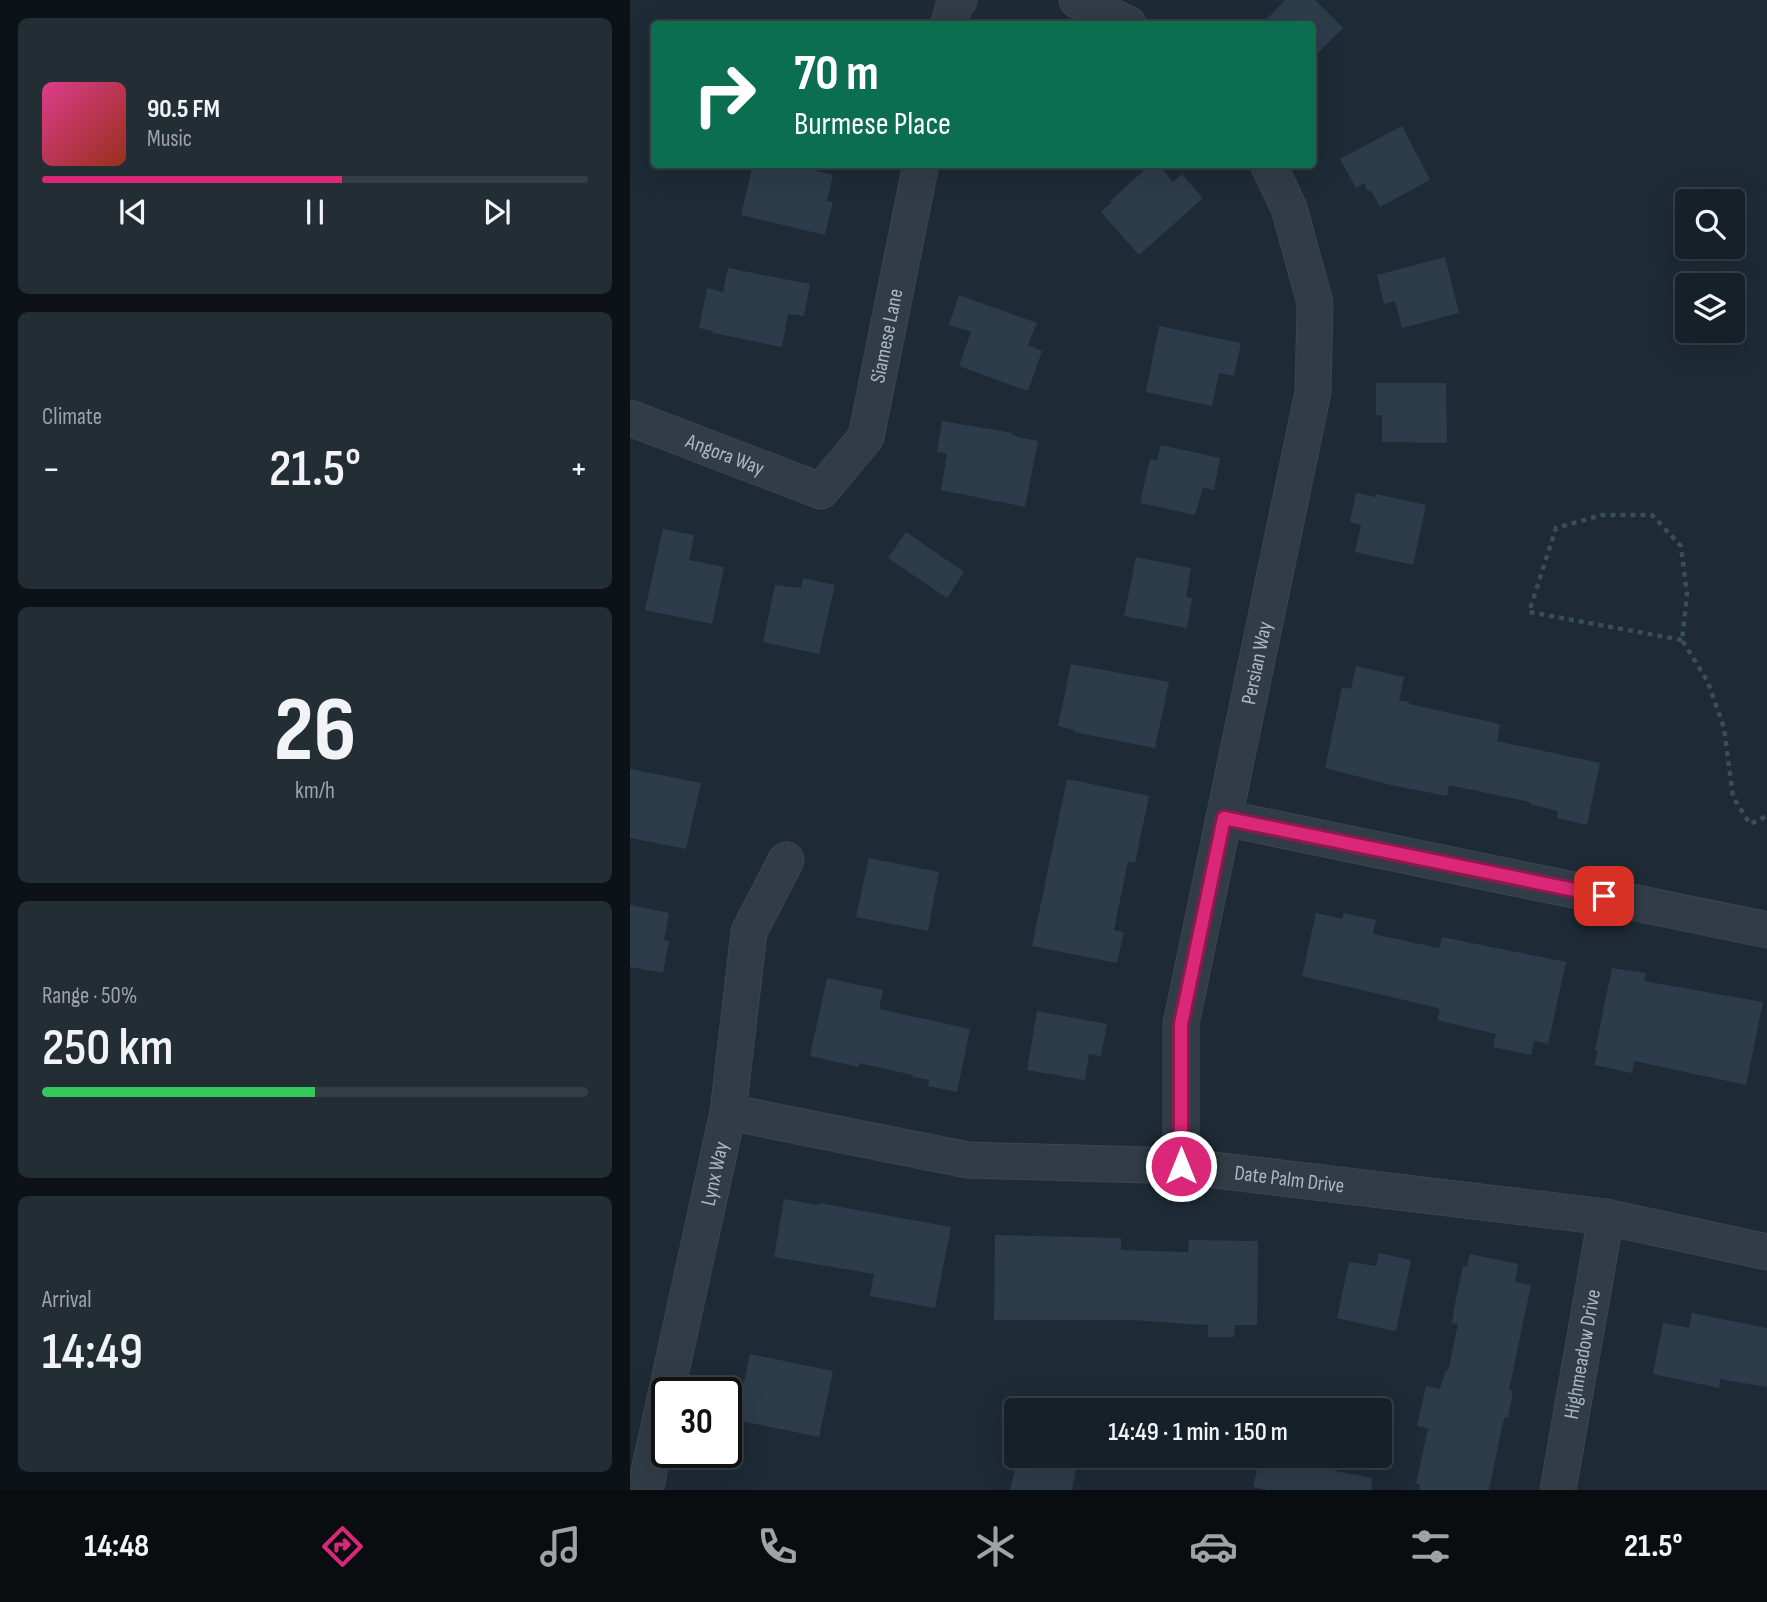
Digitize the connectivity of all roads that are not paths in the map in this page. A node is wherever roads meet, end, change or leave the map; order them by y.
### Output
1 (959, 0) edge
2 (1077, 0) edge
3 (950, 21) edge
4 (1122, 21) edge
5 (920, 168) edge
6 (1270, 168) edge
7 (630, 418) edge
8 (821, 491) joint
9 (1224, 818) junction
10 (786, 860) dead end
11 (1767, 930) edge
12 (728, 1112) junction
13 (1181, 1166) junction
14 (1606, 1217) junction
15 (1767, 1252) edge
16 (645, 1490) edge
17 (1558, 1490) edge

1 - 3 street
2 - 4 street
5 - 8 street, Siamese Lane
6 - 9 street, Persian Way
7 - 8 street, Angora Way
9 - 11 street
9 - 13 street, Persian Way
10 - 12 street, Lynx Way
12 - 13 street, Date Palm Drive
12 - 16 street, Lynx Way
13 - 14 street, Date Palm Drive
14 - 15 street, Date Palm Drive
14 - 17 street, Highmeadow Drive

